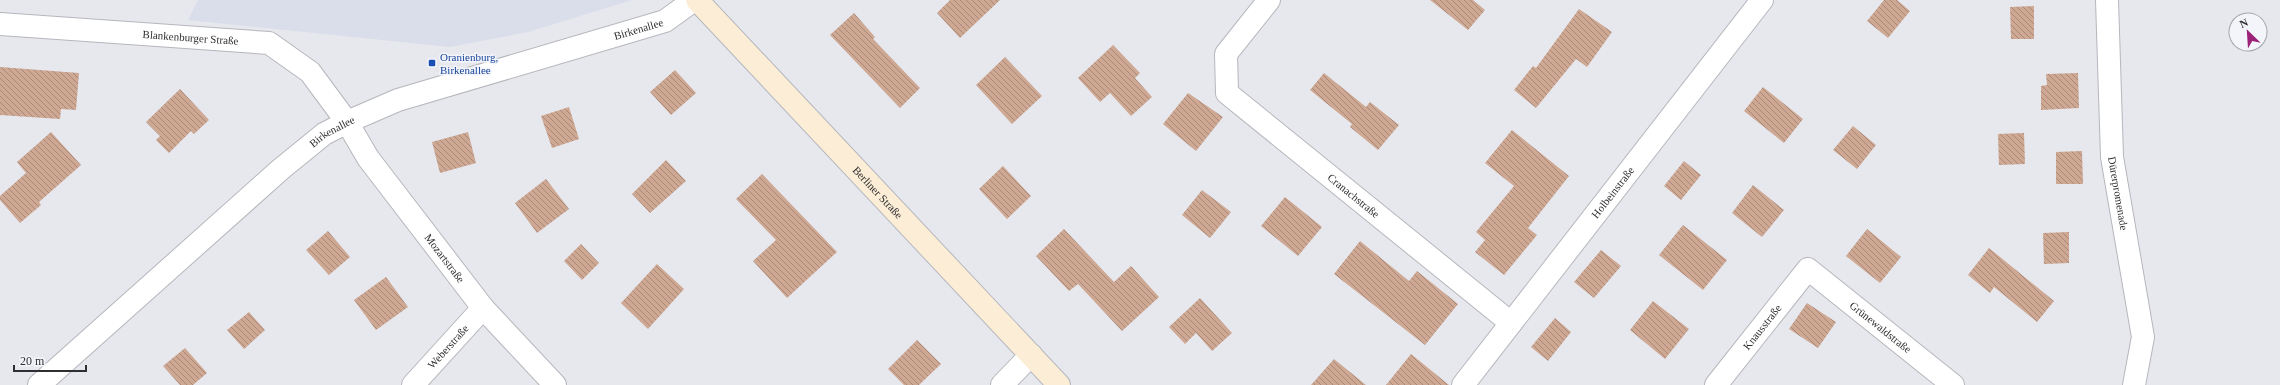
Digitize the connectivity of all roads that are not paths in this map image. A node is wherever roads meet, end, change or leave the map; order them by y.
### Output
1 (696, 0) edge
2 (1269, 0) edge
3 (1762, 0) edge
4 (2108, 0) edge
5 (0, 24) edge
6 (347, 122) junction
7 (1808, 269) joint
8 (483, 308) junction
9 (1511, 323) junction
10 (1031, 355) junction
11 (39, 385) edge
12 (413, 385) edge
13 (555, 385) edge
14 (1002, 385) edge
15 (1059, 385) edge
16 (1463, 385) edge
17 (1716, 385) edge
18 (1953, 385) edge
19 (2134, 385) edge

1 - 6 street, Birkenallee
1 - 10 main road, Berliner Straße
2 - 9 street, Cranachstraße
3 - 9 street, Holbeinstraße
4 - 19 street, Dürerpromenade
5 - 6 street, Blankenburger Straße
6 - 8 street, Mozartstraße
6 - 11 street, Birkenallee
7 - 17 street, Knausstraße
7 - 18 street, Grünewaldstraße
8 - 12 street, Weberstraße
8 - 13 street, Mozartstraße
9 - 16 street, Holbeinstraße
10 - 14 street
10 - 15 main road, Berliner Straße

